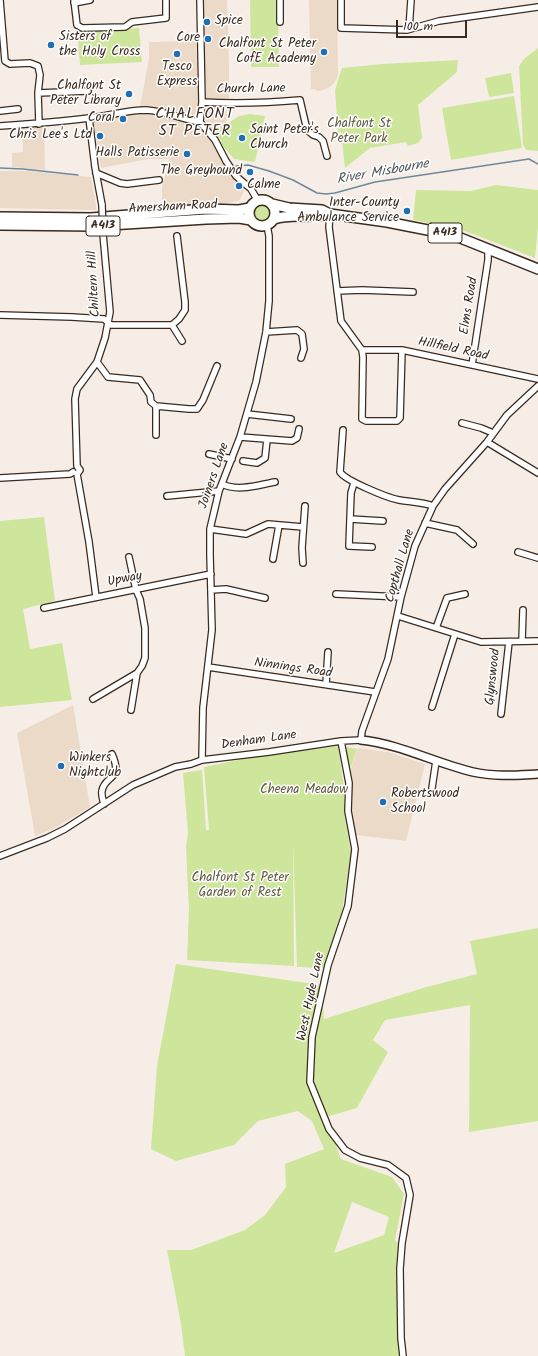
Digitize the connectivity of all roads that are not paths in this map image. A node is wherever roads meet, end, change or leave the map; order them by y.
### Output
1 (0, 0) edge
2 (90, 0) edge
3 (166, 0) edge
4 (200, 0) edge
5 (280, 0) edge
6 (341, 0) edge
7 (410, 0) edge
8 (74, 1) edge
9 (538, 7) edge
10 (280, 22) dead end
11 (408, 29) junction
12 (88, 91) dead end
13 (38, 93) junction
14 (202, 102) junction
15 (18, 109) dead end
16 (0, 111) edge
17 (89, 118) junction
18 (0, 119) edge
19 (200, 122) junction
20 (39, 124) junction
21 (1, 126) edge
22 (327, 156) dead end
23 (96, 173) junction
24 (159, 180) dead end
25 (258, 201) junction
26 (272, 204) junction
27 (250, 208) junction
28 (330, 214) junction
29 (0, 217) edge
30 (252, 220) junction
31 (270, 222) junction
32 (0, 226) edge
33 (178, 236) dead end
34 (488, 249) junction
35 (538, 269) edge
36 (337, 291) junction
37 (413, 292) dead end
38 (0, 315) edge
39 (108, 322) junction
40 (172, 324) junction
41 (266, 332) junction
42 (182, 340) dead end
43 (362, 350) junction
44 (402, 350) junction
45 (301, 358) dead end
46 (97, 362) junction
47 (472, 365) junction
48 (217, 366) dead end
49 (538, 379) edge
50 (538, 386) edge
51 (156, 406) junction
52 (247, 414) junction
53 (291, 419) dead end
54 (462, 423) dead end
55 (299, 429) dead end
56 (343, 430) dead end
57 (493, 433) junction
58 (156, 435) dead end
59 (240, 437) junction
60 (267, 440) junction
61 (487, 442) junction
62 (209, 454) dead end
63 (232, 459) junction
64 (243, 461) dead end
65 (75, 473) junction
66 (538, 473) edge
67 (0, 478) edge
68 (275, 482) dead end
69 (354, 483) junction
70 (222, 484) junction
71 (219, 491) junction
72 (167, 496) dead end
73 (305, 506) dead end
74 (433, 506) junction
75 (350, 519) junction
76 (383, 521) dead end
77 (425, 523) junction
78 (279, 524) junction
79 (304, 527) junction
80 (210, 529) junction
81 (473, 544) dead end
82 (372, 547) dead end
83 (518, 552) dead end
84 (129, 556) dead end
85 (538, 558) edge
86 (273, 559) dead end
87 (303, 563) dead end
88 (211, 574) junction
89 (136, 590) junction
90 (211, 590) junction
91 (336, 594) dead end
92 (464, 594) dead end
93 (96, 597) junction
94 (402, 597) junction
95 (266, 598) dead end
96 (44, 608) dead end
97 (523, 610) dead end
98 (398, 616) junction
99 (436, 628) junction
100 (455, 634) junction
101 (522, 641) junction
102 (538, 641) edge
103 (509, 642) junction
104 (328, 652) dead end
105 (208, 668) junction
106 (137, 673) junction
107 (326, 684) junction
108 (376, 692) junction
109 (93, 699) dead end
110 (432, 707) dead end
111 (131, 710) dead end
112 (501, 714) dead end
113 (361, 740) junction
114 (341, 742) junction
115 (112, 754) dead end
116 (202, 760) junction
117 (436, 761) junction
118 (538, 774) edge
119 (432, 788) dead end
120 (104, 804) junction
121 (0, 856) edge
122 (403, 1356) edge

1 - 13 street
2 - 8 street
3 - 8 street
4 - 14 street
5 - 10 street
6 - 11 street
7 - 11 street
9 - 11 street
12 - 13 street
13 - 20 street
14 - 19 street
14 - 22 street, Church Lane
15 - 16 street
17 - 19 street
17 - 20 street
17 - 23 street, Chiltern Hill
18 - 21 street
19 - 25 street
20 - 21 street
23 - 24 street
23 - 39 street, Chiltern Hill, bridge
25 - 26 highway, A413
25 - 27 highway
26 - 28 highway, A413
26 - 31 highway
27 - 29 highway, Amersham Road / A413
27 - 30 highway
28 - 31 highway, A413
28 - 34 highway, A413
28 - 36 street
30 - 31 highway, A413
30 - 32 highway, Amersham Road / A413
31 - 41 street, Joiners Lane
33 - 40 street
34 - 35 highway, A413
34 - 47 street, Elms Road
36 - 37 street
36 - 43 street
38 - 39 street
39 - 40 street
39 - 46 street, Chiltern Hill
40 - 42 street
41 - 45 street
41 - 52 street, Joiners Lane
43 - 44 street, Hillfield Road
43 - 44 street
44 - 47 street, Hillfield Road
46 - 51 street
46 - 65 street, Chiltern Hill
47 - 49 street, Hillfield Road
48 - 51 street
50 - 57 street, Copthall Lane
51 - 58 street
52 - 53 street
52 - 59 street, Joiners Lane
54 - 57 street
55 - 60 street
56 - 69 street
57 - 61 street, Copthall Lane
59 - 60 street
59 - 63 street, Joiners Lane
60 - 64 street
61 - 66 street
61 - 74 street, Copthall Lane
62 - 63 street
63 - 70 street, Joiners Lane
65 - 67 street
65 - 93 street
68 - 70 street
69 - 74 street
69 - 75 street
70 - 71 street, Joiners Lane
71 - 72 street
71 - 80 street, Joiners Lane
73 - 79 street
74 - 77 street, Copthall Lane
75 - 76 street
75 - 82 street
77 - 81 street
77 - 94 street, Copthall Lane
78 - 79 street
78 - 80 street
78 - 86 street
79 - 87 street
80 - 88 street, Joiners Lane
83 - 85 street
84 - 89 street
88 - 89 street, Upway
88 - 90 street, Joiners Lane
89 - 93 street, Upway
89 - 106 street
90 - 95 street
90 - 105 street, Joiners Lane
91 - 94 street
92 - 99 street
93 - 96 street, Upway
94 - 98 street, Copthall Lane
97 - 101 street
98 - 99 street
98 - 108 street, Copthall Lane
99 - 100 street
100 - 103 street
100 - 110 street
101 - 102 street
101 - 103 street
103 - 112 street, Glynswood
104 - 107 street
105 - 107 street, Ninnings Road
105 - 116 street, Joiners Lane
106 - 109 street
106 - 111 street
107 - 108 street, Ninnings Road
108 - 113 street, Copthall Lane
113 - 114 street, Denham Lane
113 - 117 street, Denham Lane
114 - 116 street, Denham Lane
114 - 122 street, West Hyde Lane
115 - 120 street
116 - 120 street, Denham Lane
117 - 118 street, Denham Lane
117 - 119 street
120 - 121 street, Denham Lane

